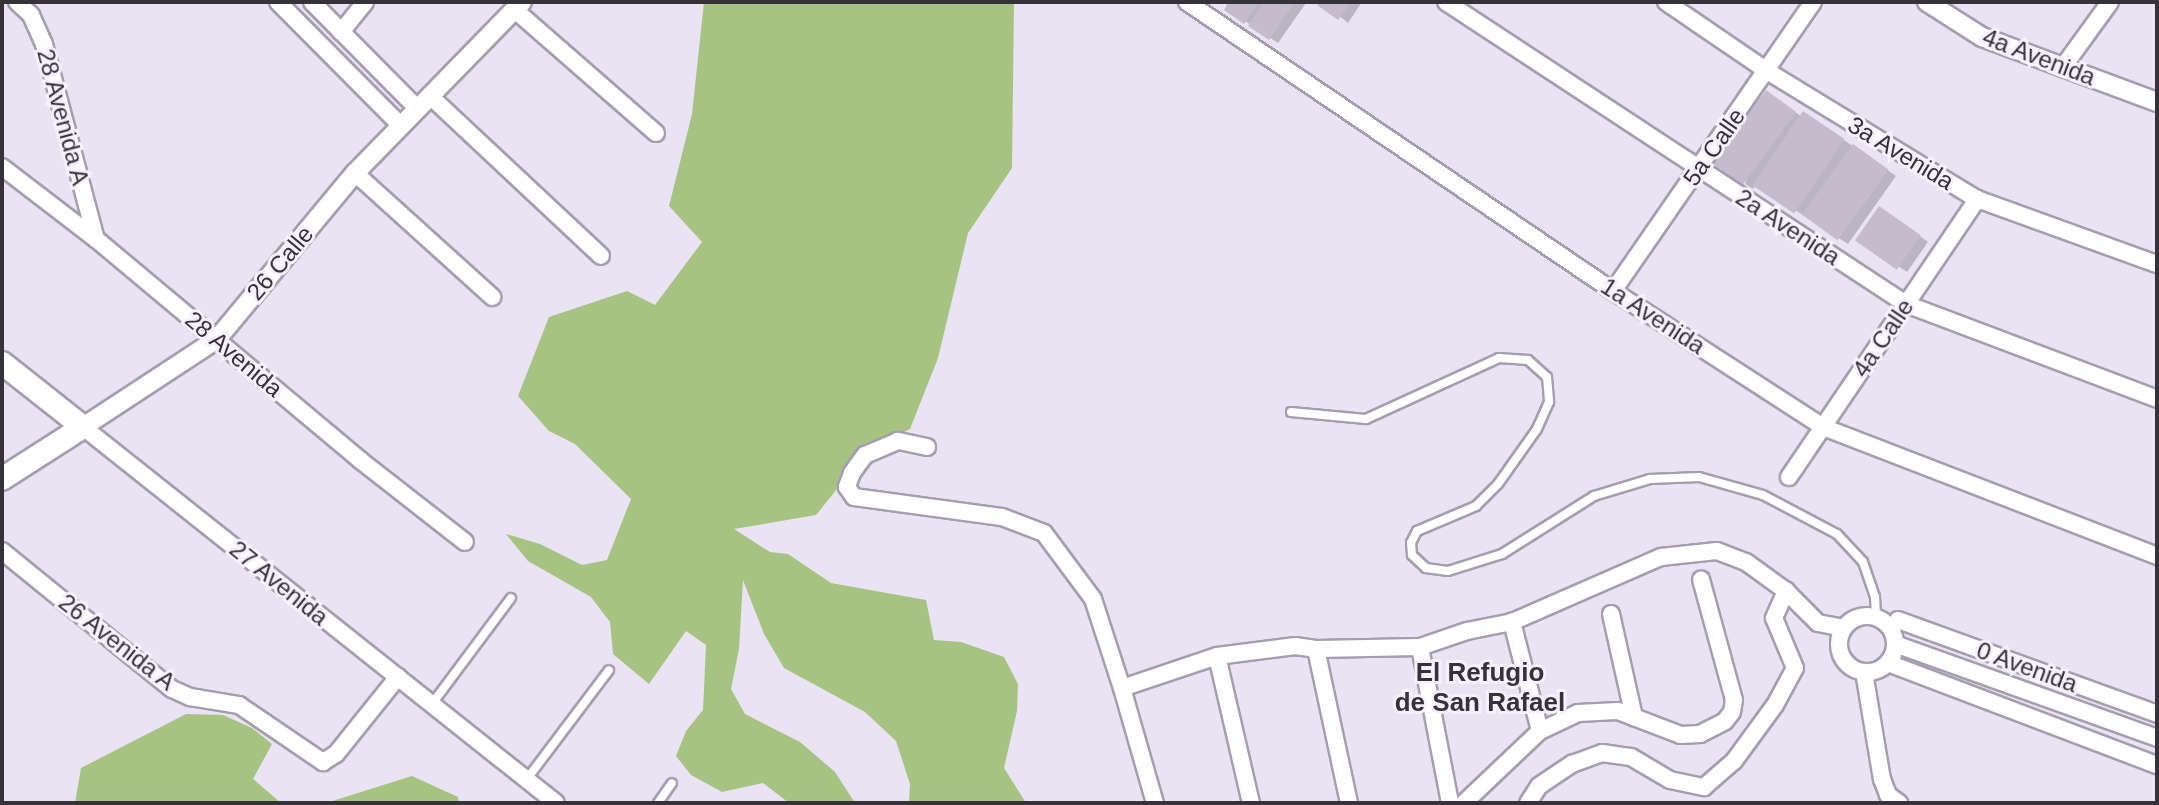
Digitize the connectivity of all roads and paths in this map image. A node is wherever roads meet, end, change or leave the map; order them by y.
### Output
1 (17, 2) edge
2 (278, 2) edge
3 (312, 2) edge
4 (365, 2) edge
5 (1187, 2) edge
6 (1446, 2) edge
7 (1666, 2) edge
8 (1813, 2) edge
9 (1927, 2) edge
10 (2110, 2) edge
11 (518, 6) edge
12 (341, 32) junction
13 (2063, 67) junction
14 (1767, 71) junction
15 (2157, 102) edge
16 (424, 103) junction
17 (401, 126) junction
18 (656, 133) dead end
19 (2, 167) edge
20 (1698, 169) junction
21 (355, 173) junction
22 (1977, 199) junction
23 (96, 239) junction
24 (601, 256) dead end
25 (2157, 264) edge
26 (1613, 291) junction
27 (492, 297) dead end
28 (1906, 304) junction
29 (217, 339) junction
30 (2, 363) edge
31 (2157, 399) edge
32 (1291, 412) dead end
33 (83, 427) junction
34 (1823, 427) junction
35 (927, 447) dead end
36 (1789, 477) dead end
37 (2, 479) edge
38 (465, 542) dead end
39 (2, 551) edge
40 (2157, 556) edge
41 (1701, 579) dead end
42 (1786, 591) junction
43 (511, 598) dead end
44 (1611, 614) dead end
45 (1876, 617) junction
46 (1898, 620) dead end
47 (1512, 622) junction
48 (1844, 628) junction
49 (1895, 644) junction
50 (1420, 647) junction
51 (1316, 649) junction
52 (1217, 656) junction
53 (1888, 663) junction
54 (609, 670) dead end
55 (1864, 672) junction
56 (1978, 674) junction
57 (398, 677) junction
58 (1122, 688) junction
59 (2034, 693) junction
60 (1970, 694) junction
61 (432, 704) junction
62 (2157, 714) edge
63 (2027, 716) junction
64 (1634, 717) junction
65 (1540, 731) junction
66 (2157, 738) edge
67 (2157, 765) edge
68 (526, 779) junction
69 (672, 783) dead end
70 (556, 803) edge
71 (658, 803) edge
72 (1155, 803) edge
73 (1251, 803) edge
74 (1349, 803) edge
75 (1450, 803) edge
76 (1464, 803) edge
77 (1528, 803) edge
78 (1899, 803) edge

1 - 23 street, 28 Avenida A
2 - 17 street
3 - 12 street
4 - 12 street
5 - 26 street, 1a Avenida
6 - 20 street, 2a Avenida
7 - 14 street, 3a Avenida
8 - 14 street, 5a Calle
9 - 13 street, 4a Avenida
10 - 13 street
11 - 16 street, 26 Calle
11 - 18 street
12 - 16 street
13 - 15 street, 4a Avenida
14 - 20 street, 5a Calle
14 - 22 street, 3a Avenida
16 - 17 street, 26 Calle
16 - 24 street
17 - 21 street, 26 Calle
19 - 23 street, 28 Avenida
20 - 26 street, 5a Calle
20 - 28 street, 2a Avenida
21 - 27 street
21 - 29 street, 26 Calle
22 - 25 street, 3a Avenida
22 - 28 street, 4a Calle
23 - 29 street, 28 Avenida
26 - 34 street, 1a Avenida
28 - 31 street, 2a Avenida
28 - 34 street, 4a Calle
29 - 33 street, 26 Calle
29 - 38 street, 28 Avenida
30 - 33 main road, 27 Avenida
32 - 45 lane
33 - 37 main road, 26 Calle
33 - 57 street, 27 Avenida
34 - 36 street, 4a Calle
34 - 40 street, 1a Avenida
35 - 58 street
39 - 57 street, 26 Avenida A
41 - 64 street
42 - 47 street
42 - 48 street
42 - 77 street
43 - 61 lane
44 - 64 street
45 - 48 street
45 - 49 street
46 - 62 street, 0 Avenida
47 - 50 street
47 - 65 street
48 - 55 street
49 - 53 street
49 - 56 street
50 - 51 street
50 - 75 street
51 - 52 street
51 - 74 street
52 - 58 street
52 - 73 street
53 - 55 street
53 - 60 street
54 - 68 lane
55 - 78 street
56 - 59 street
56 - 60 street
57 - 61 street, 27 Avenida
58 - 72 street
59 - 63 street
59 - 66 street
60 - 63 street
61 - 68 street, 27 Avenida
63 - 67 street
64 - 65 street
65 - 76 street
68 - 70 street, 27 Avenida
69 - 71 lane

